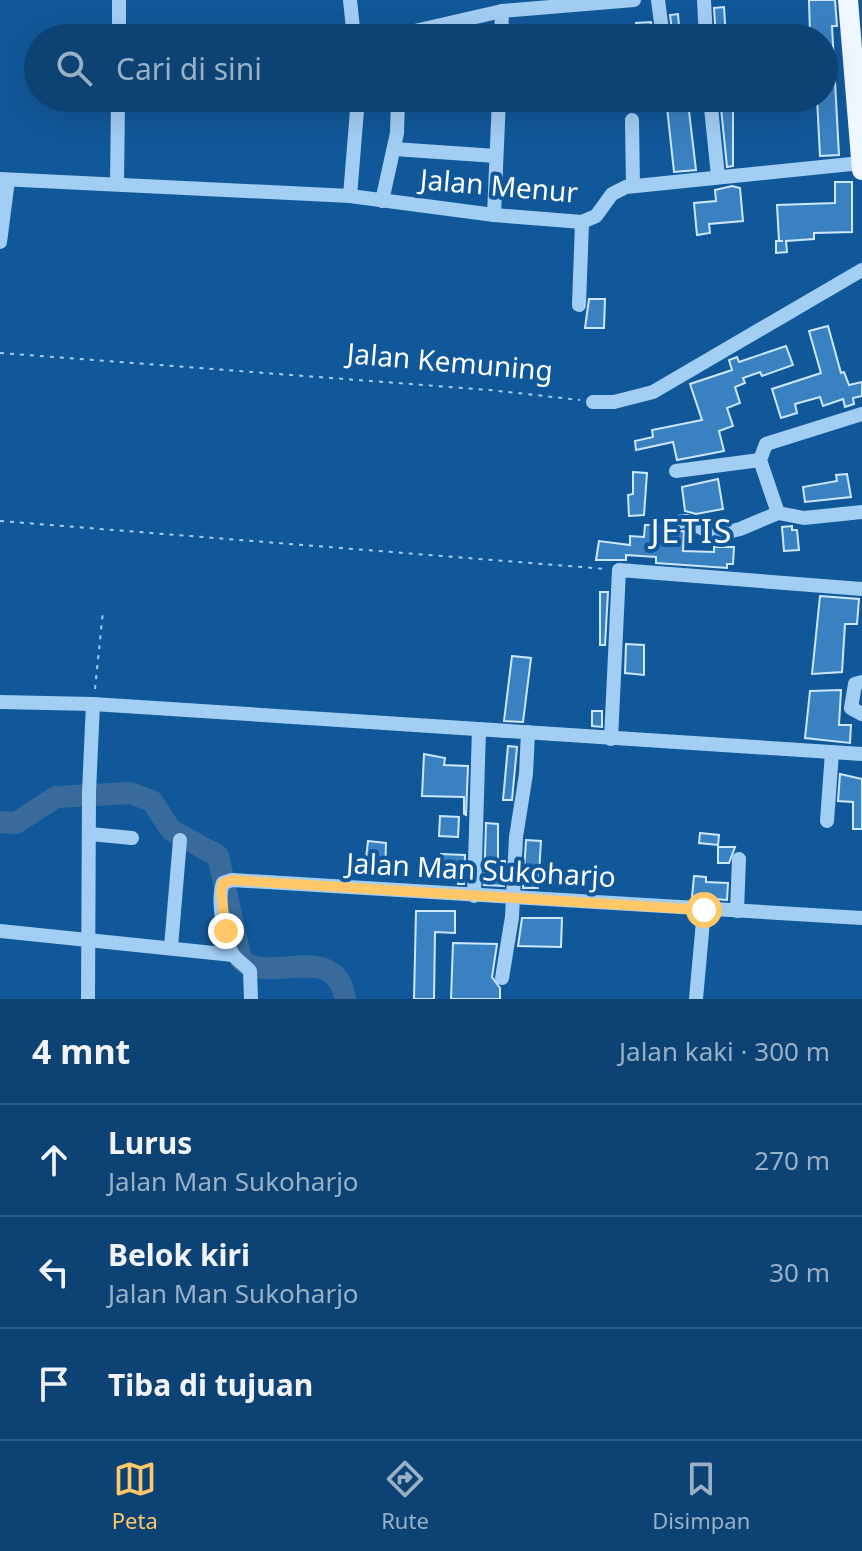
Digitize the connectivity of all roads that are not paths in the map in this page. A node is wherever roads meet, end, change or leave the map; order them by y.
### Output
1 (119, 0) edge
2 (350, 0) edge
3 (634, 0) edge
4 (658, 0) edge
5 (704, 0) edge
6 (848, 0) edge
7 (601, 1) edge
8 (502, 11) junction
9 (119, 24) edge
10 (353, 24) edge
11 (447, 24) edge
12 (502, 24) edge
13 (661, 24) edge
14 (705, 24) edge
15 (857, 59) edge
16 (120, 112) edge
17 (357, 112) edge
18 (397, 112) edge
19 (498, 112) edge
20 (711, 112) edge
21 (632, 120) dead end
22 (861, 130) edge
23 (394, 149) junction
24 (496, 156) junction
25 (861, 163) edge
26 (862, 170) edge
27 (718, 176) junction
28 (4, 180) edge
29 (117, 184) junction
30 (633, 186) junction
31 (350, 196) junction
32 (382, 201) junction
33 (494, 215) junction
34 (582, 222) junction
35 (0, 242) edge
36 (862, 270) edge
37 (579, 305) dead end
38 (593, 402) road end
39 (862, 414) edge
40 (760, 460) junction
41 (676, 471) dead end
42 (862, 512) edge
43 (778, 513) junction
44 (668, 523) dead end
45 (862, 589) edge
46 (862, 682) edge
47 (0, 702) edge
48 (93, 704) junction
49 (862, 714) edge
50 (479, 729) junction
51 (528, 732) junction
52 (611, 739) junction
53 (832, 752) junction
54 (862, 754) edge
55 (827, 821) dead end
56 (90, 834) junction
57 (132, 838) dead end
58 (180, 840) dead end
59 (739, 859) dead end
60 (474, 896) junction
61 (514, 899) junction
62 (704, 910) junction
63 (737, 911) junction
64 (862, 918) edge
65 (0, 931) edge
66 (90, 940) junction
67 (171, 947) junction
68 (233, 955) junction
69 (502, 978) dead end
70 (88, 999) edge
71 (251, 999) edge
72 (696, 999) edge

1 - 9 street
2 - 10 street
3 - 7 street
4 - 13 street
5 - 14 street
6 - 15 main road
7 - 8 street
8 - 11 street
8 - 12 street
15 - 22 main road
16 - 29 street
17 - 31 street
18 - 23 street
19 - 24 street
20 - 27 street
21 - 30 street
22 - 25 main road
23 - 24 street
23 - 32 street
24 - 33 street
25 - 26 main road
25 - 27 street, Jalan Menur
27 - 30 street, Jalan Menur
28 - 29 street, Jalan Menur
28 - 35 street
29 - 31 street, Jalan Menur
30 - 34 street, Jalan Menur
31 - 32 street, Jalan Menur
32 - 33 street, Jalan Menur
33 - 34 street, Jalan Menur
34 - 37 street
36 - 38 street
39 - 40 street
40 - 41 street
40 - 43 street
42 - 43 street
43 - 44 street
45 - 52 street
46 - 49 street
47 - 48 street
48 - 50 street
48 - 56 street
50 - 51 street
50 - 60 street
51 - 52 street
51 - 61 street
52 - 53 street
53 - 54 street
53 - 55 street
56 - 57 street
56 - 66 street
58 - 67 street
59 - 63 street
60 - 61 street, Jalan Man Sukoharjo
60 - 68 street, Jalan Man Sukoharjo
61 - 62 street, Jalan Man Sukoharjo
61 - 69 street
62 - 63 street, Jalan Man Sukoharjo
62 - 72 street
63 - 64 street, Jalan Man Sukoharjo
65 - 66 street
66 - 67 street
66 - 70 street
67 - 68 street
68 - 71 street, Jalan Man Sukoharjo

